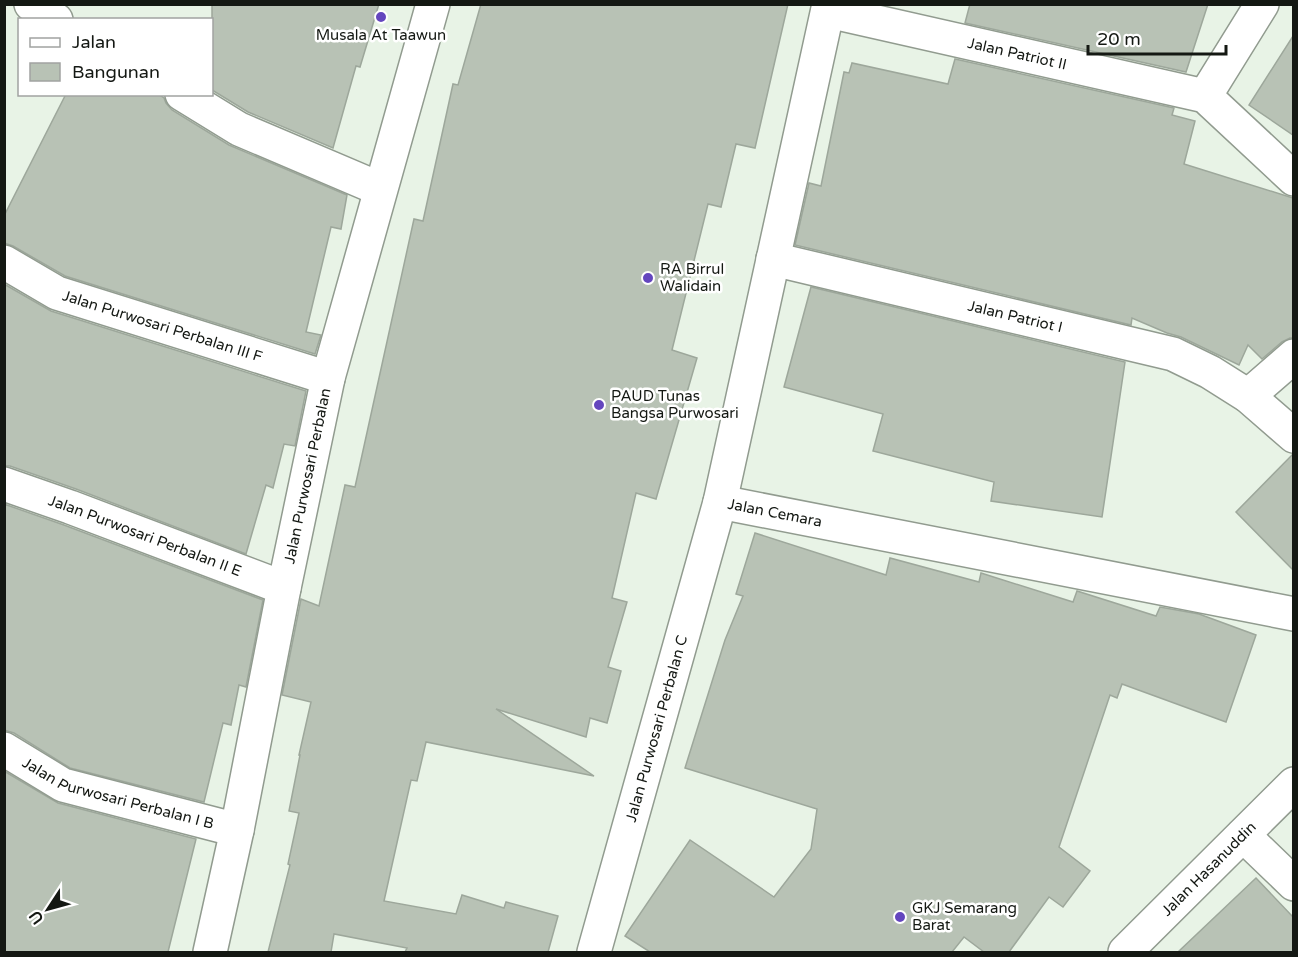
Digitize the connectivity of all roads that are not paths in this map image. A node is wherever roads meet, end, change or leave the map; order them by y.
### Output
1 (31, 4) edge
2 (433, 4) edge
3 (1262, 4) edge
4 (829, 8) edge
5 (53, 18) edge
6 (185, 96) edge
7 (1205, 96) junction
8 (1293, 178) edge
9 (380, 189) junction
10 (773, 259) junction
11 (4, 262) edge
12 (1293, 356) edge
13 (328, 378) junction
14 (1248, 396) junction
15 (1293, 436) edge
16 (4, 484) edge
17 (720, 502) junction
18 (284, 588) junction
19 (1293, 614) edge
20 (4, 749) edge
21 (1293, 784) edge
22 (237, 830) junction
23 (1243, 835) junction
24 (1293, 884) edge
25 (210, 952) edge
26 (594, 952) edge
27 (1125, 952) edge

1 - 5 street
2 - 9 street, Jalan Purwosari Perbalan
3 - 7 street
4 - 7 street, Jalan Patriot II
4 - 10 street, Jalan Cemara
6 - 9 street
7 - 8 street
9 - 13 street, Jalan Purwosari Perbalan
10 - 14 street, Jalan Patriot I
10 - 17 street, Jalan Cemara
11 - 13 street, Jalan Purwosari Perbalan III F
12 - 14 street
13 - 18 street, Jalan Purwosari Perbalan
14 - 15 street, Jalan Patriot I
16 - 18 street, Jalan Purwosari Perbalan II E
17 - 19 street, Jalan Cemara
17 - 26 street, Jalan Purwosari Perbalan C
18 - 22 street, Jalan Purwosari Perbalan
20 - 22 street, Jalan Purwosari Perbalan I B
21 - 23 street, Jalan Hasanuddin
22 - 25 street, Jalan Purwosari Perbalan
23 - 24 street
23 - 27 street, Jalan Hasanuddin

